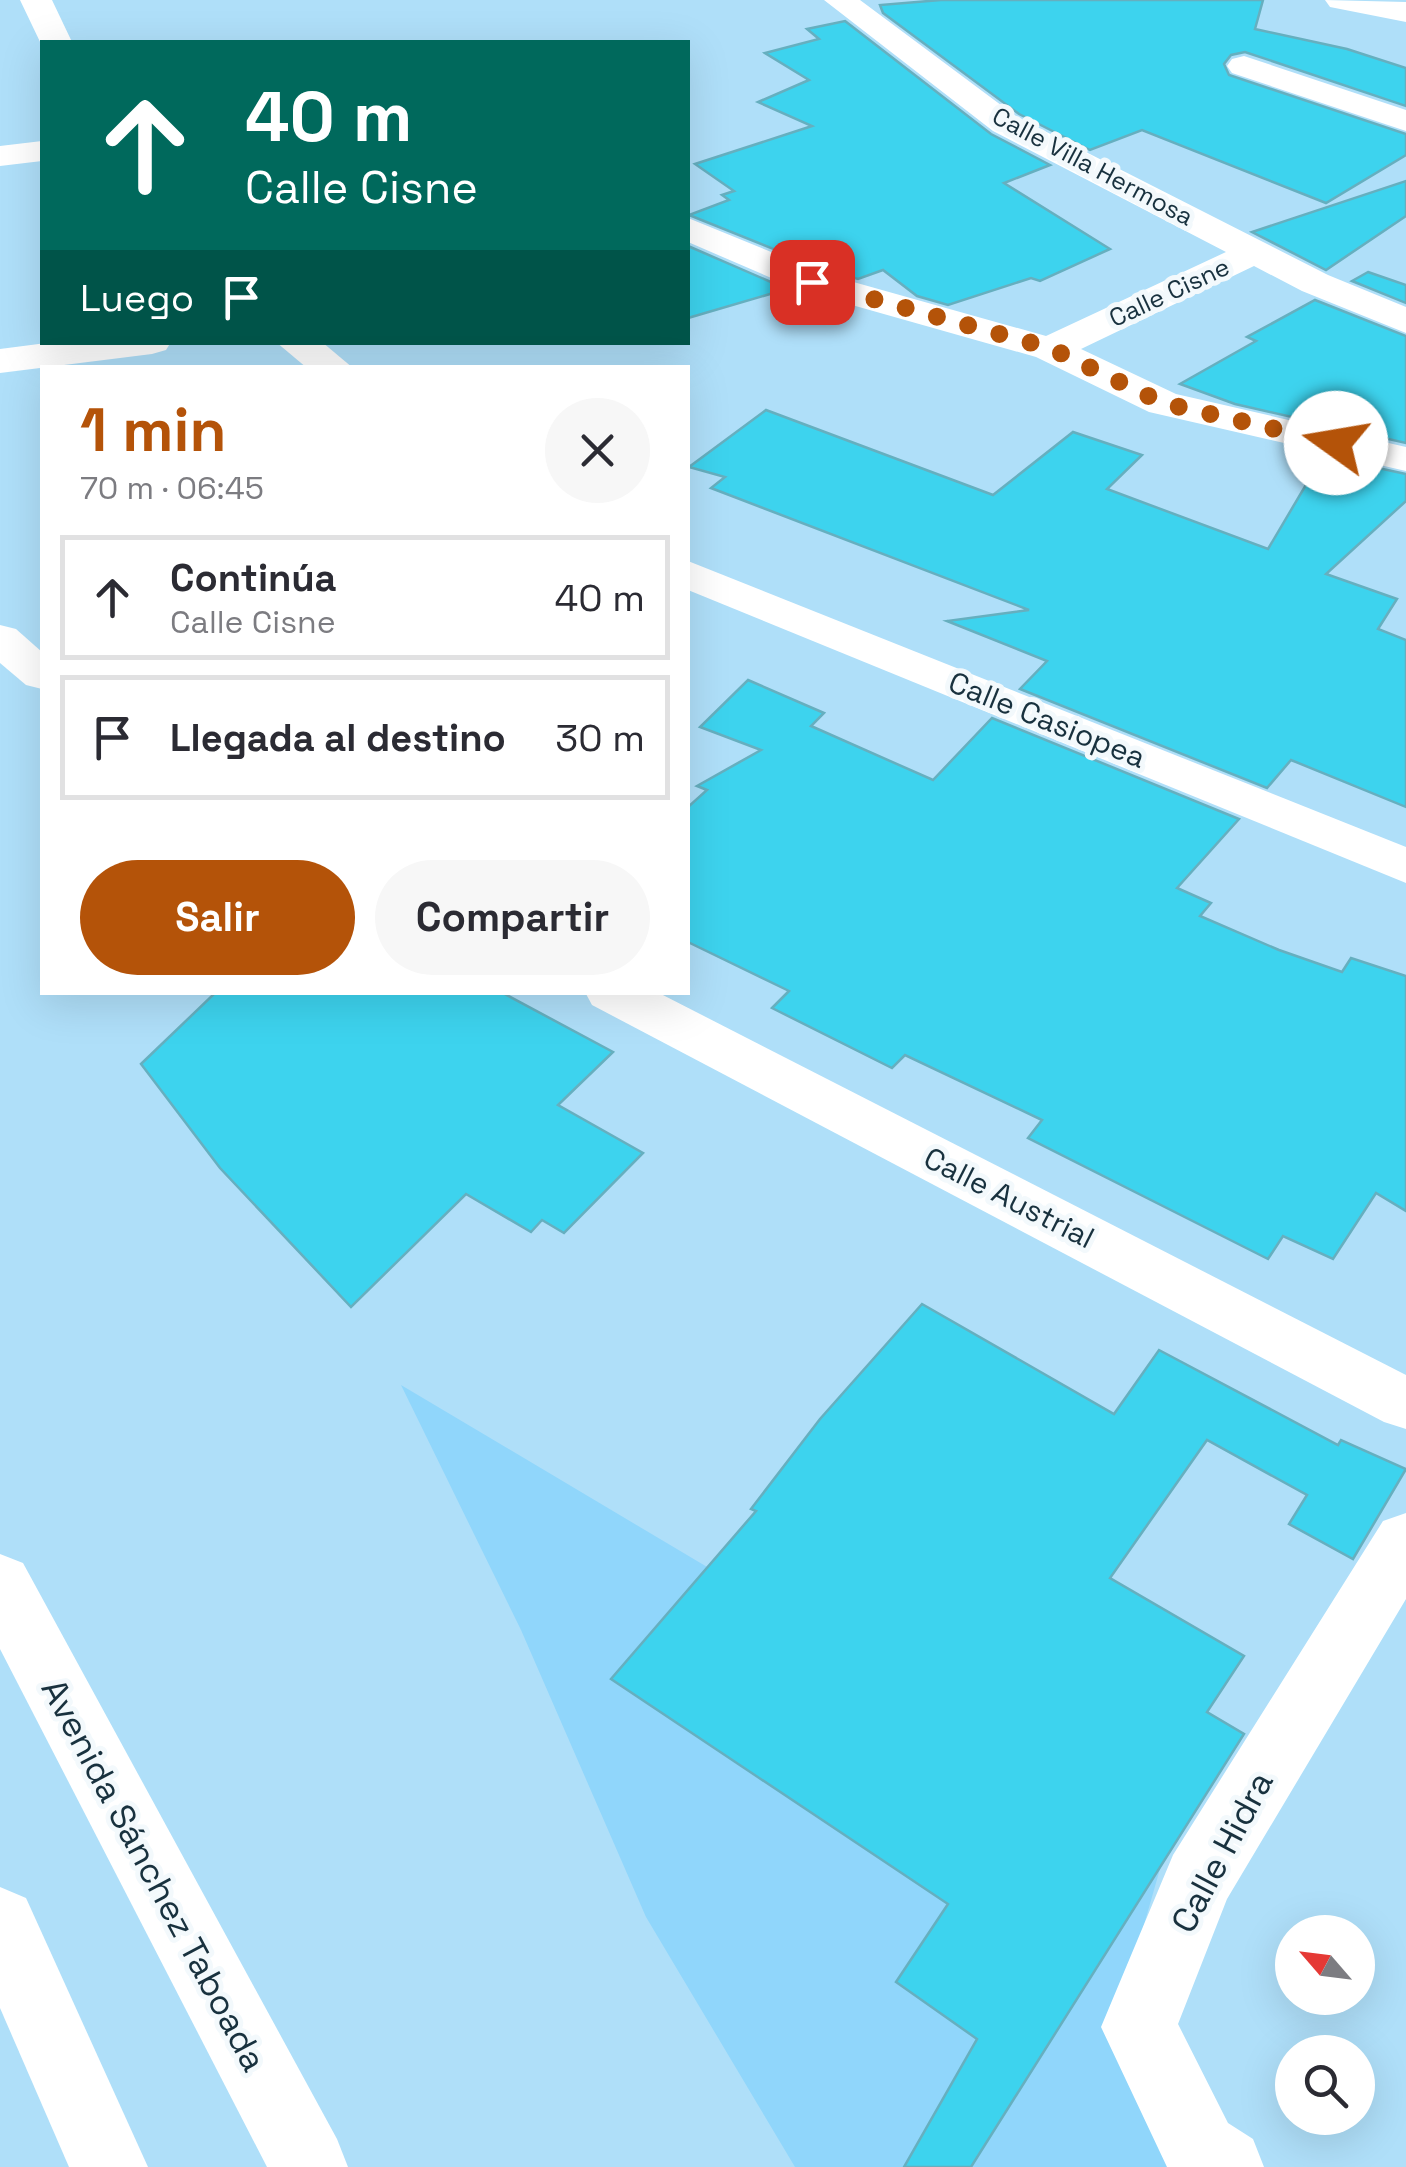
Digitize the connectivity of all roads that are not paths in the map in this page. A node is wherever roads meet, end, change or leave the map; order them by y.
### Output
1 (36, 0) edge
2 (840, 0) edge
3 (1341, 0) edge
4 (1406, 12) edge
5 (55, 40) edge
6 (1244, 66) dead end
7 (1406, 121) edge
8 (40, 151) edge
9 (0, 156) edge
10 (690, 230) edge
11 (1255, 252) junction
12 (1406, 321) edge
13 (128, 345) edge
14 (300, 345) edge
15 (1050, 348) junction
16 (0, 361) edge
17 (330, 365) edge
18 (1406, 459) edge
19 (690, 575) edge
20 (0, 639) edge
21 (40, 673) edge
22 (1406, 866) edge
23 (617, 995) edge
24 (1406, 1404) edge
25 (1406, 1541) edge
26 (0, 1583) edge
27 (0, 1923) edge
28 (109, 2167) edge
29 (309, 2167) edge
30 (1226, 2167) edge

1 - 5 street
2 - 11 street, Calle Villa Hermosa
3 - 4 street
6 - 7 street
8 - 9 street
10 - 15 street
11 - 12 street, Calle Villa Hermosa
11 - 15 street, Calle Cisne
13 - 16 street
14 - 17 street
15 - 18 street
19 - 22 street, Calle Casiopea
20 - 21 street
23 - 24 street, Calle Austrial
25 - 30 street, Calle Hidra
26 - 29 street, Avenida Sánchez Taboada
27 - 28 street

